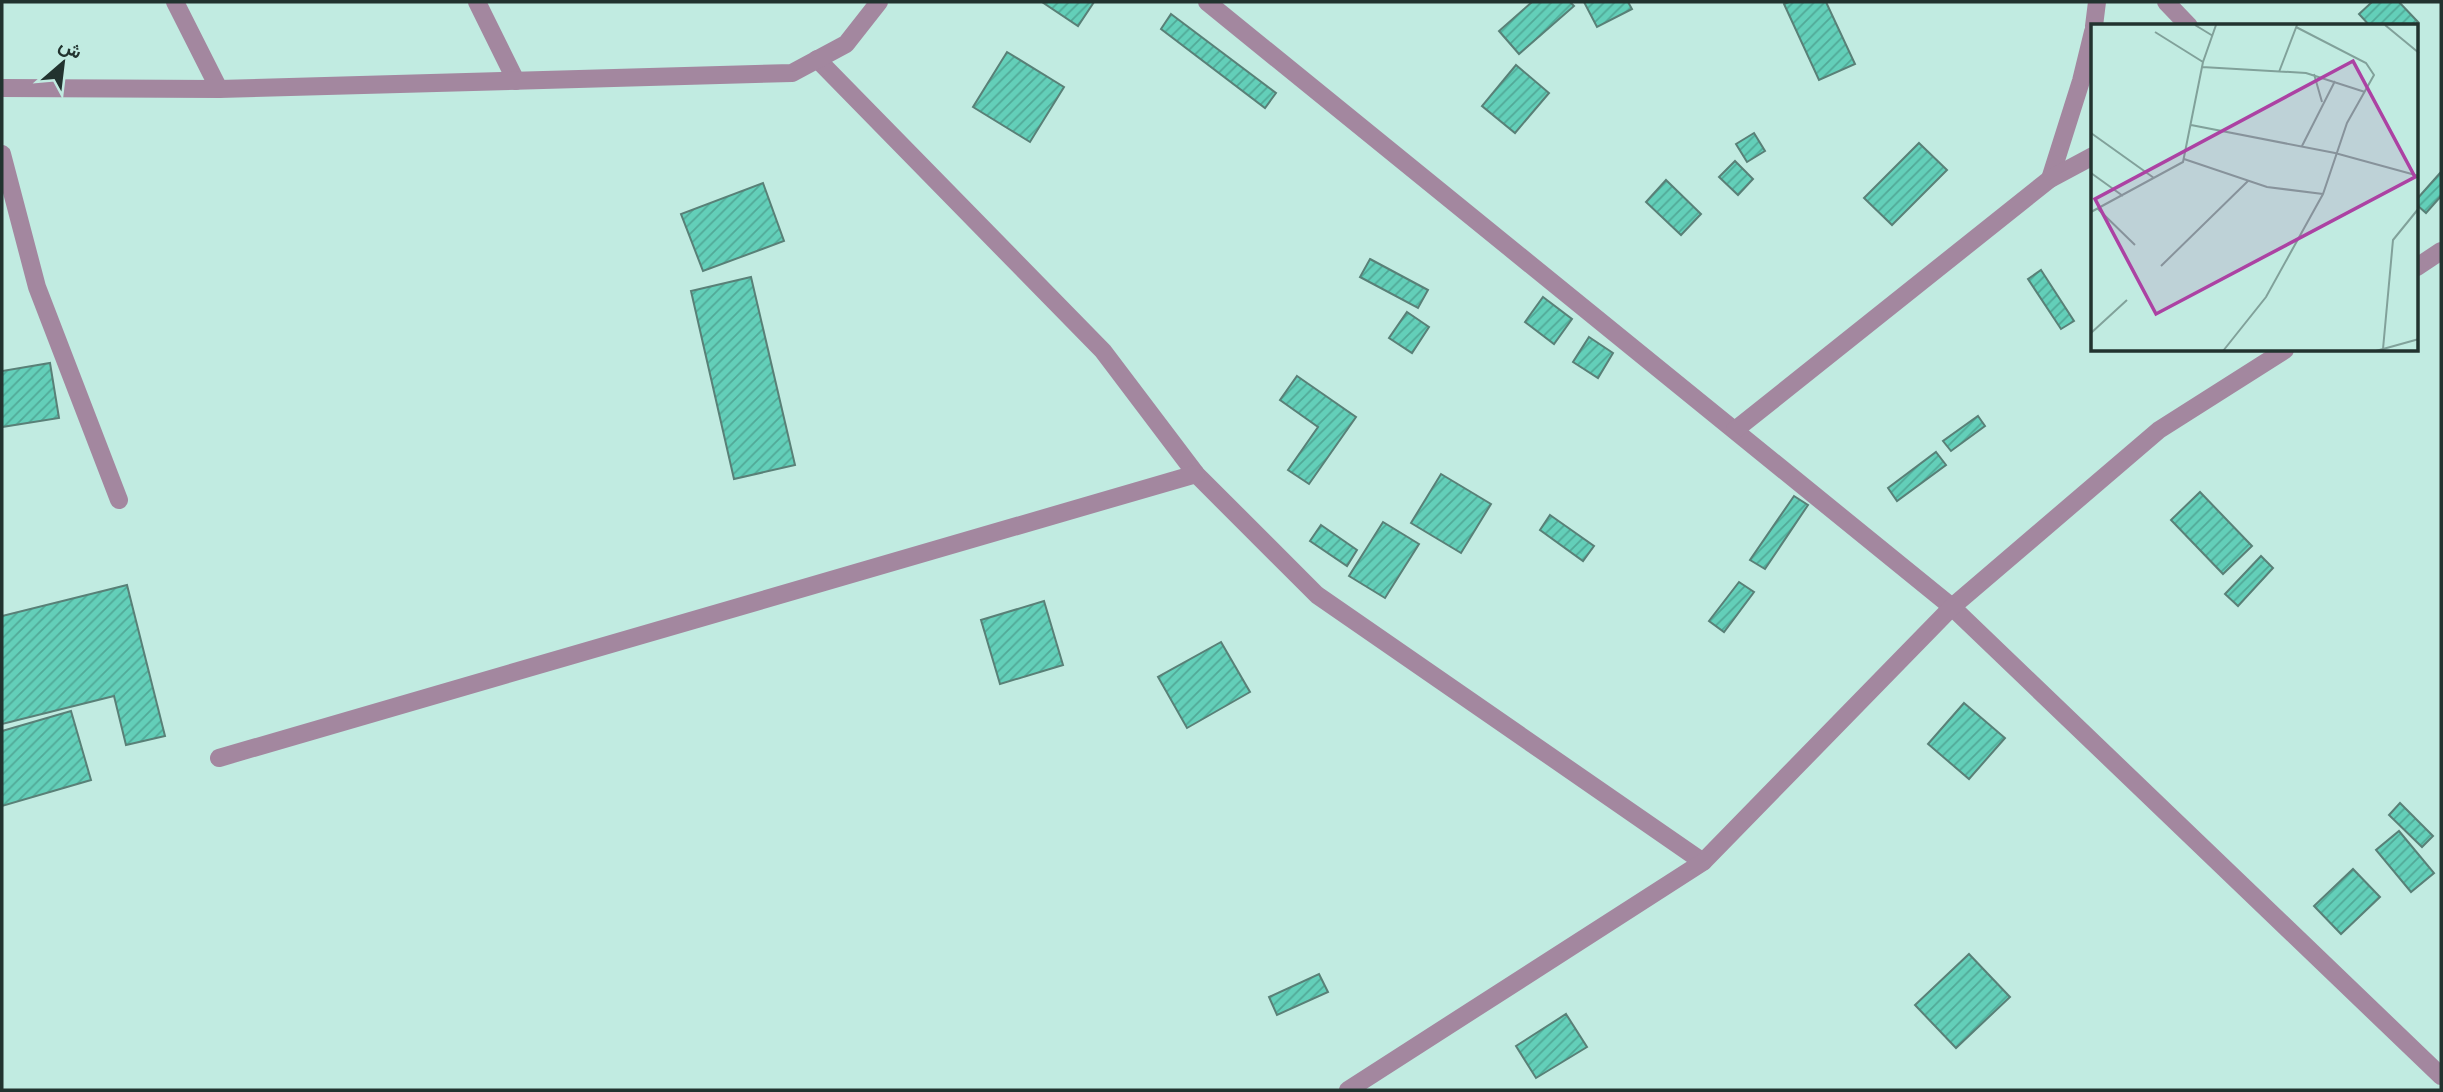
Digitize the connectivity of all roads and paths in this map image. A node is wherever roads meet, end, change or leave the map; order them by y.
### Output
1 (175, 2) edge
2 (477, 2) edge
3 (879, 2) edge
4 (1207, 2) edge
5 (2097, 2) edge
6 (2166, 2) edge
7 (2094, 24) edge
8 (2187, 24) edge
9 (2091, 42) edge
10 (817, 60) junction
11 (516, 81) junction
12 (2, 88) edge
13 (219, 89) junction
14 (2, 154) edge
15 (2091, 157) edge
16 (2050, 179) junction
17 (2441, 251) edge
18 (2418, 266) edge
19 (2282, 352) edge
20 (1735, 430) junction
21 (1196, 474) junction
22 (119, 500) dead end
23 (1952, 607) junction
24 (219, 758) dead end
25 (1703, 862) junction
26 (2441, 1076) edge
27 (1348, 1090) edge

1 - 13 street
2 - 11 street
3 - 10 street
4 - 20 street
5 - 7 street
6 - 8 street
9 - 16 street
10 - 11 street
10 - 21 street
11 - 13 street
12 - 13 street
14 - 22 street
15 - 16 street
16 - 20 street
17 - 18 street
19 - 23 street
20 - 23 street
21 - 24 street
21 - 25 street
23 - 25 street
23 - 26 street
25 - 27 street

